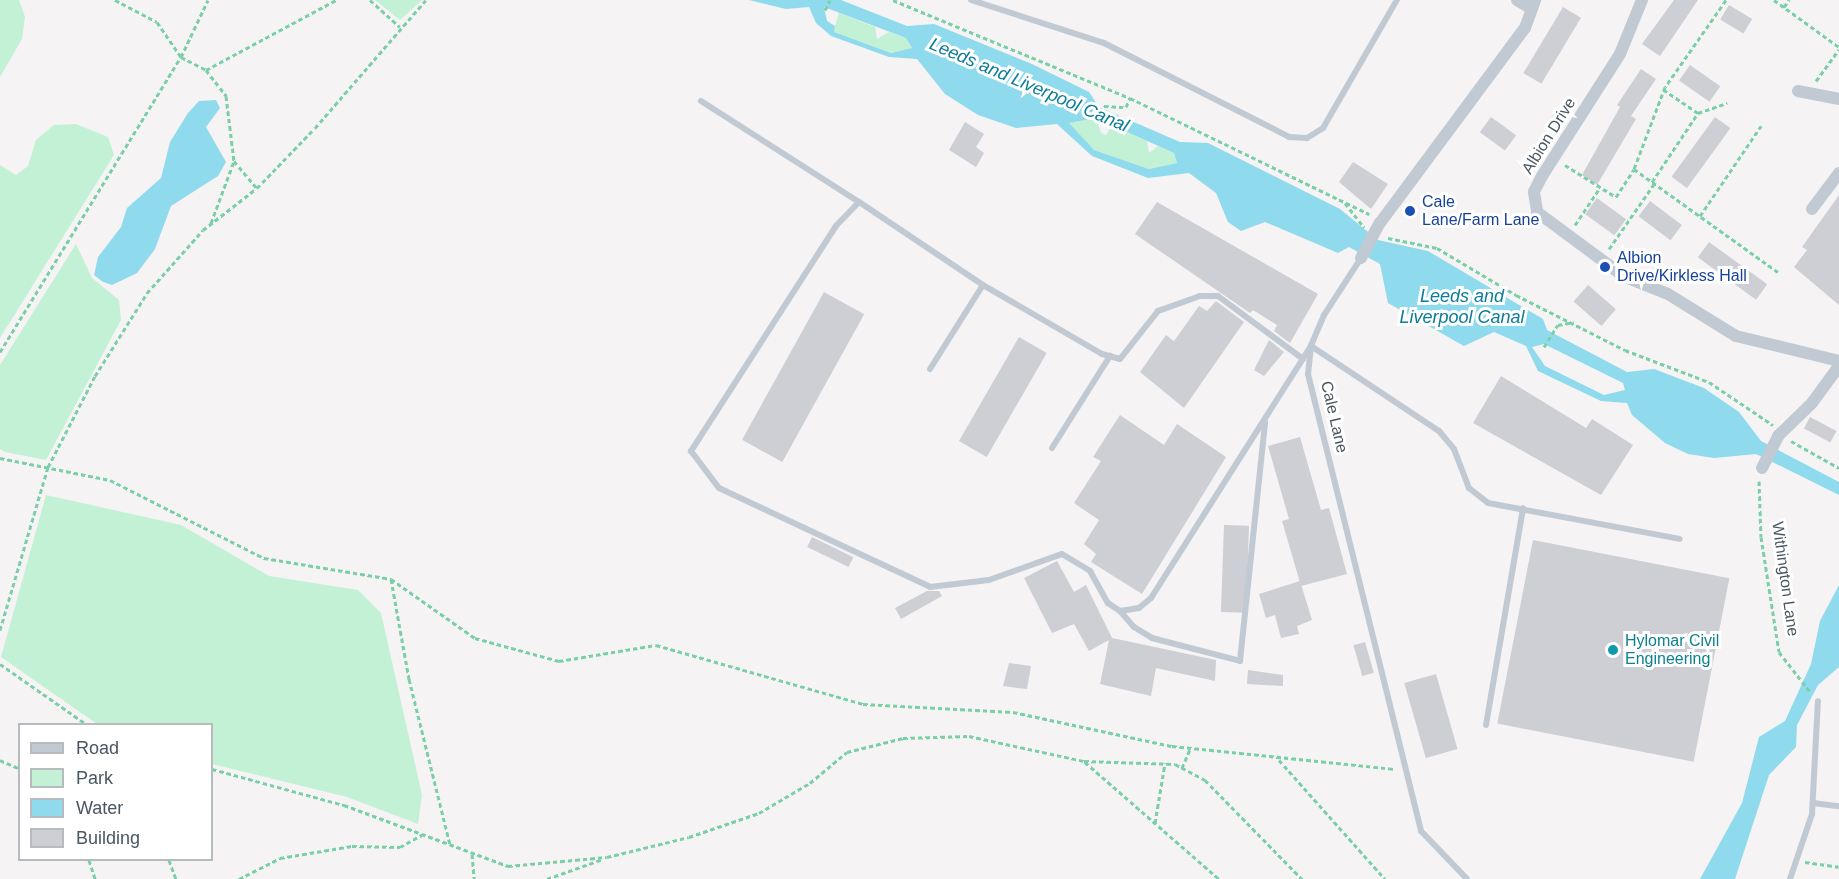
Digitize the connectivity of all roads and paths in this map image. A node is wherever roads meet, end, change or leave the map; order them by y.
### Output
1 (116, 0) edge
2 (208, 0) edge
3 (336, 0) edge
4 (370, 0) edge
5 (426, 0) edge
6 (830, 0) edge
7 (893, 0) edge
8 (971, 0) edge
9 (1397, 0) edge
10 (1517, 0) edge
11 (1642, 0) edge
12 (1726, 0) edge
13 (1774, 0) edge
14 (1789, 0) edge
15 (1534, 5) edge
16 (1784, 7) junction
17 (825, 10) dead end
18 (400, 27) junction
19 (1839, 48) edge
20 (181, 57) junction
21 (206, 70) junction
22 (1664, 90) junction
23 (1798, 91) joint
24 (1130, 98) junction
25 (1839, 99) edge
26 (701, 101) dead end
27 (1727, 103) dead end
28 (1698, 113) junction
29 (1098, 120) dead end
30 (1761, 126) dead end
31 (1554, 157) junction
32 (234, 160) junction
33 (1634, 169) junction
34 (1839, 173) edge
35 (1653, 183) junction
36 (257, 188) junction
37 (1599, 189) junction
38 (859, 202) junction
39 (1345, 202) junction
40 (1812, 209) dead end
41 (1700, 216) junction
42 (1381, 222) junction
43 (210, 224) junction
44 (1575, 225) dead end
45 (1374, 234) dead end
46 (1381, 238) dead end
47 (1609, 249) dead end
48 (1361, 258) joint
49 (1778, 272) dead end
50 (983, 285) junction
51 (1575, 322) junction
52 (1311, 346) junction
53 (1544, 347) dead end
54 (0, 352) edge
55 (1110, 356) junction
56 (1303, 358) junction
57 (1839, 361) edge
58 (1839, 366) edge
59 (930, 369) dead end
60 (1265, 418) junction
61 (1781, 434) junction
62 (1052, 448) dead end
63 (0, 458) edge
64 (48, 467) junction
65 (1762, 468) joint
66 (1839, 468) edge
67 (1523, 508) junction
68 (1680, 539) dead end
69 (391, 579) junction
70 (1120, 611) junction
71 (0, 630) edge
72 (0, 664) edge
73 (1818, 701) joint
74 (85, 723) edge
75 (1486, 725) dead end
76 (1190, 748) junction
77 (1278, 759) junction
78 (0, 760) edge
79 (1084, 761) junction
80 (1165, 763) junction
81 (18, 768) edge
82 (1182, 768) junction
83 (213, 769) edge
84 (1406, 770) junction
85 (1813, 803) junction
86 (1839, 806) edge
87 (1155, 823) junction
88 (422, 835) junction
89 (450, 845) junction
90 (472, 854) junction
91 (607, 857) junction
92 (89, 861) edge
93 (169, 861) edge
94 (1797, 861) junction
95 (1839, 867) edge
96 (95, 879) edge
97 (176, 879) edge
98 (239, 879) edge
99 (474, 879) edge
100 (547, 879) edge
101 (1219, 879) edge
102 (1302, 879) edge
103 (1385, 879) edge
104 (1467, 879) edge
105 (1790, 879) edge

1 - 20 path
2 - 20 path
3 - 21 path
4 - 18 path
5 - 18 path
6 - 17 path
7 - 24 path
8 - 9 lane
10 - 15 street
11 - 31 street, Albion Drive
12 - 22 path
13 - 16 path
14 - 16 path
15 - 42 street, Cale Lane
16 - 19 path
18 - 36 path
19 - 23 path
20 - 21 path
20 - 54 path
21 - 32 path
22 - 28 path
22 - 33 path
23 - 25 street
24 - 29 path
24 - 39 path
26 - 38 lane
27 - 28 path
28 - 35 path
30 - 41 path
31 - 37 path
31 - 57 street, Albion Drive
32 - 36 path
32 - 43 path
33 - 35 path
33 - 37 path
34 - 40 street
35 - 41 path
35 - 47 path
36 - 43 path
37 - 44 path
38 - 50 lane
38 - 70 lane
39 - 42 path
39 - 45 path
41 - 49 path
42 - 48 street, Cale Lane, bridge
43 - 64 path
46 - 51 path
48 - 52 lane, Cale Lane
50 - 55 lane
50 - 59 lane
51 - 53 path
51 - 61 path
52 - 56 lane
52 - 67 lane
52 - 84 lane, Cale Lane
55 - 56 lane
55 - 62 lane
56 - 60 lane
58 - 61 street
60 - 70 lane
60 - 70 lane
61 - 65 street
61 - 66 path
63 - 64 path
64 - 69 path
64 - 71 path
65 - 73 path, Withington Lane
67 - 68 lane
67 - 75 lane
69 - 76 path
69 - 89 path
72 - 74 path
73 - 85 lane
76 - 77 path
76 - 82 path
77 - 84 path
77 - 103 path
78 - 81 path
79 - 80 path
79 - 87 path
79 - 91 path
80 - 82 path
80 - 87 path
82 - 102 path
83 - 88 path
84 - 104 lane, Cale Lane
85 - 86 lane
85 - 94 lane
87 - 101 path
88 - 89 path
88 - 98 path
89 - 90 path
90 - 91 path
90 - 99 path
91 - 100 path
92 - 96 path
93 - 97 path
94 - 95 path
94 - 105 lane

